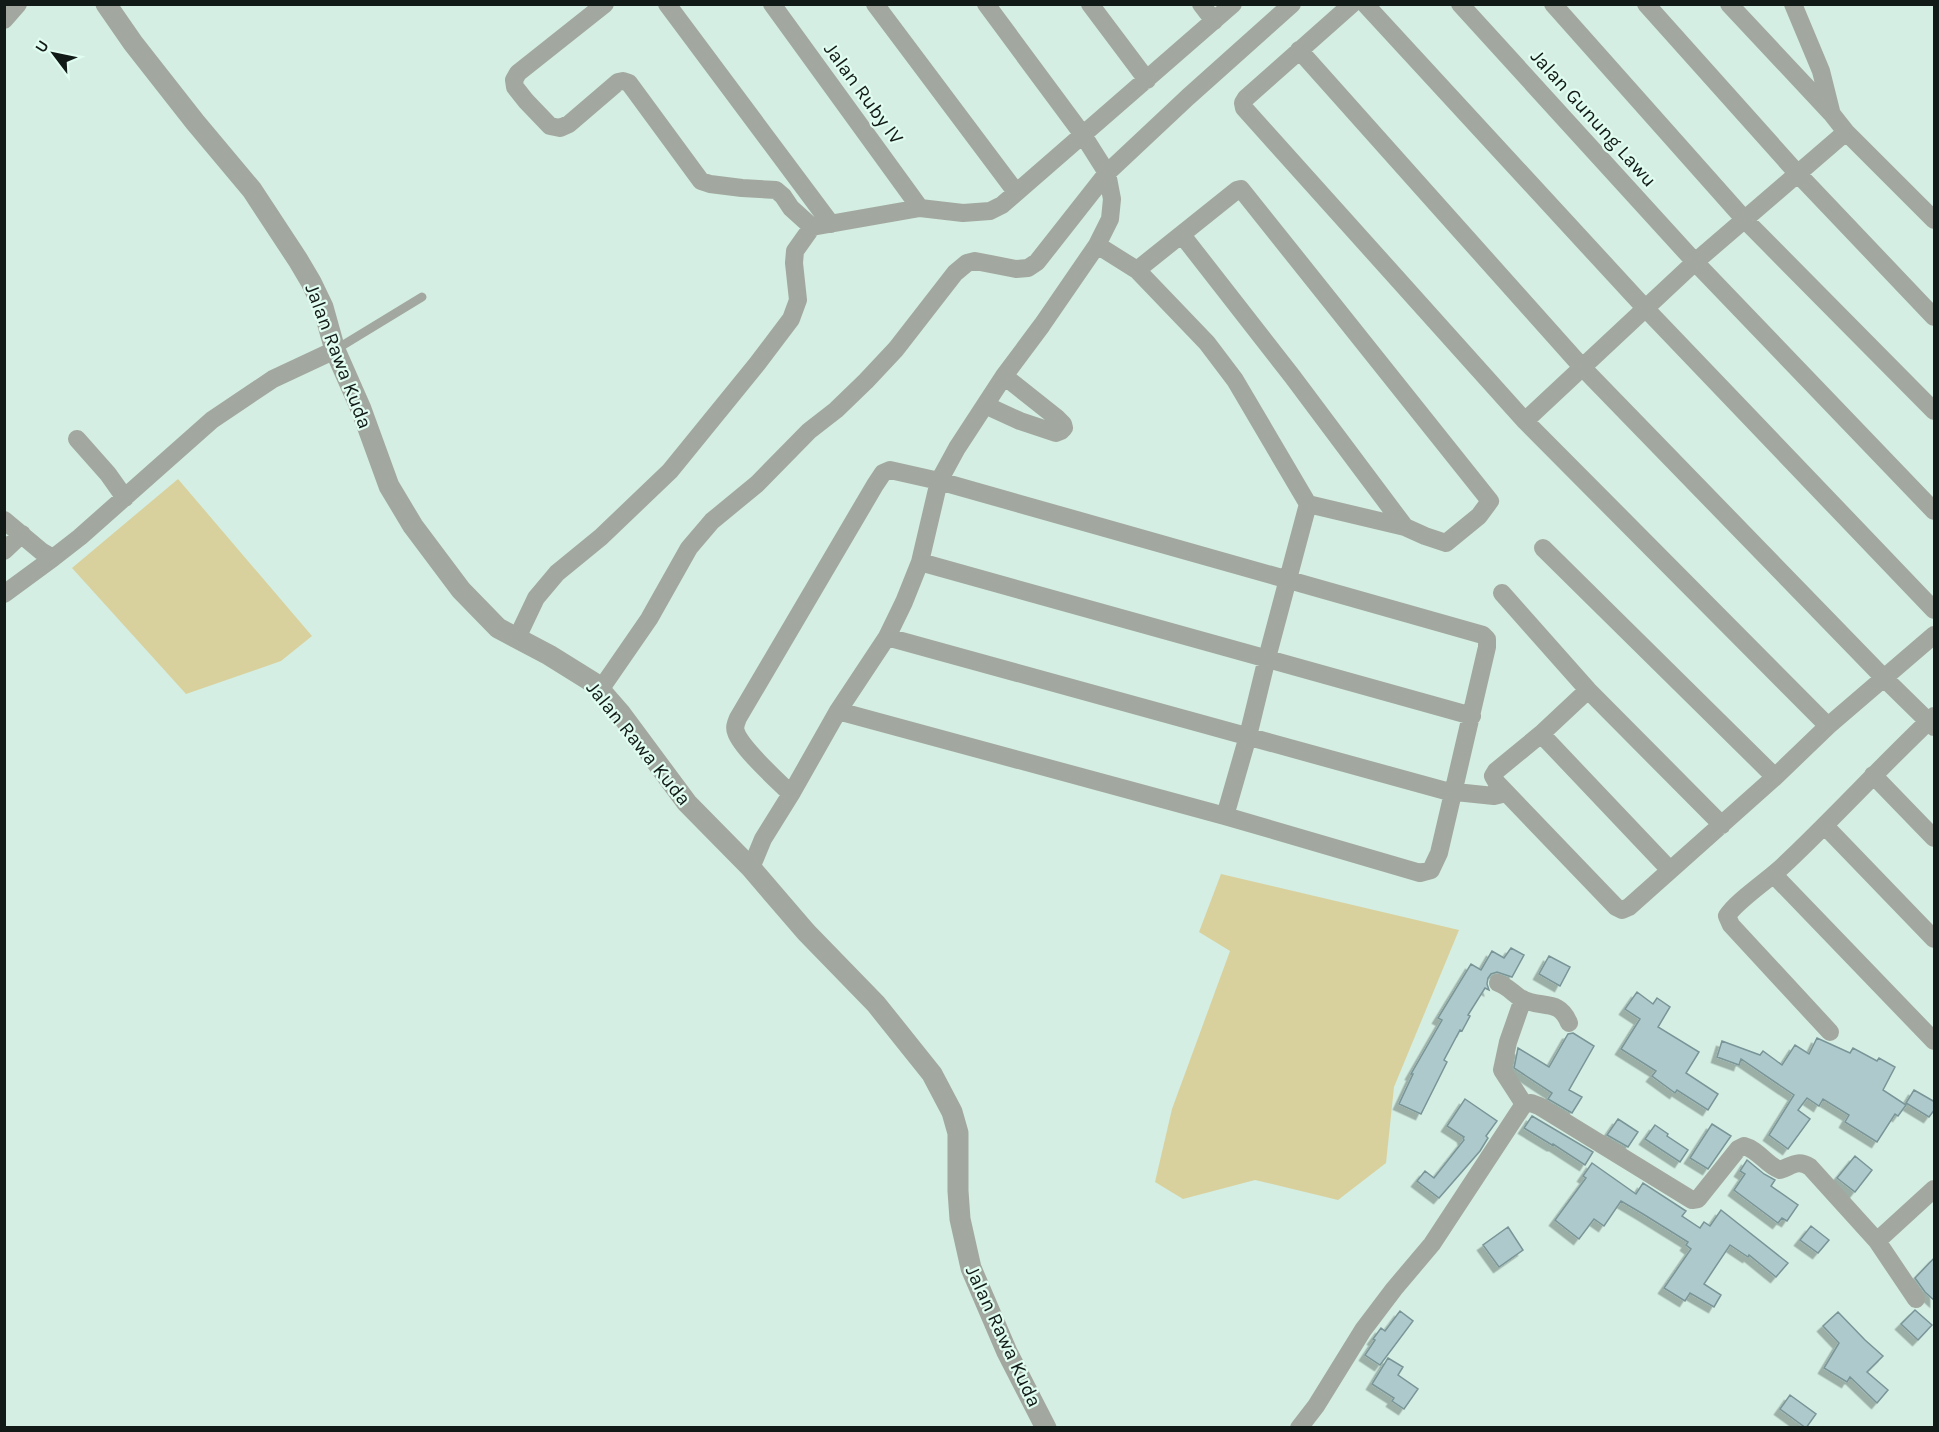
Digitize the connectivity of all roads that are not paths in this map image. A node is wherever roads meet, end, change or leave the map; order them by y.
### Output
1 (18, 4) edge
2 (105, 4) edge
3 (605, 4) edge
4 (667, 4) edge
5 (772, 4) edge
6 (875, 4) edge
7 (986, 4) edge
8 (1090, 4) edge
9 (1201, 4) edge
10 (1233, 4) edge
11 (1292, 4) edge
12 (1352, 4) edge
13 (1365, 4) edge
14 (1460, 4) edge
15 (1553, 4) edge
16 (1646, 4) edge
17 (1729, 4) edge
18 (1793, 4) edge
19 (4, 20) edge
20 (1214, 21) junction
21 (1299, 50) junction
22 (1147, 80) junction
23 (1831, 113) junction
24 (1846, 132) junction
25 (1083, 135) junction
26 (1107, 173) junction
27 (1798, 174) junction
28 (1016, 192) junction
29 (920, 208) junction
30 (1745, 220) junction
31 (1935, 220) edge
32 (831, 224) junction
33 (812, 227) junction
34 (1182, 235) junction
35 (1097, 245) junction
36 (1695, 262) junction
37 (1137, 270) junction
38 (422, 297) dead end
39 (1646, 309) junction
40 (1935, 317) edge
41 (335, 350) junction
42 (1582, 367) junction
43 (1004, 376) junction
44 (985, 405) junction
45 (1935, 411) edge
46 (1525, 422) junction
47 (77, 439) dead end
48 (939, 481) junction
49 (125, 498) junction
50 (1308, 504) junction
51 (1935, 511) edge
52 (4, 520) edge
53 (1405, 526) junction
54 (22, 534) junction
55 (1543, 548) dead end
56 (4, 551) edge
57 (52, 558) junction
58 (920, 562) junction
59 (1289, 580) junction
60 (1502, 593) dead end
61 (4, 594) edge
62 (1935, 610) edge
63 (1935, 635) edge
64 (887, 637) junction
65 (517, 638) junction
66 (1267, 658) junction
67 (1884, 678) junction
68 (600, 690) junction
69 (1588, 690) junction
70 (838, 711) junction
71 (1472, 716) junction
72 (1933, 721) edge
73 (1828, 726) junction
74 (1541, 734) junction
75 (1248, 736) junction
76 (1873, 776) junction
77 (1775, 777) junction
78 (1454, 793) junction
79 (1506, 793) junction
80 (791, 794) junction
81 (1225, 816) junction
82 (1722, 825) junction
83 (1825, 826) junction
84 (1935, 838) edge
85 (751, 868) junction
86 (1670, 870) junction
87 (1774, 875) junction
88 (1935, 939) edge
89 (1498, 983) dead end
90 (1523, 999) junction
91 (1569, 1023) dead end
92 (1830, 1032) dead end
93 (1935, 1041) edge
94 (1524, 1104) junction
95 (1935, 1189) edge
96 (1877, 1240) junction
97 (1916, 1299) dead end
98 (1046, 1428) edge
99 (1299, 1428) edge

1 - 19 street
2 - 41 street, Jalan Rawa Kuda
3 - 33 street
4 - 32 street
5 - 29 street, Jalan Ruby IV
6 - 28 street
7 - 25 street
8 - 22 street
9 - 20 street
10 - 20 street
11 - 26 street
12 - 21 street
13 - 39 street
14 - 36 street, Jalan Gunung Lawu
15 - 30 street
16 - 27 street
17 - 23 street
18 - 23 street
20 - 22 street
21 - 42 street
21 - 46 street
22 - 25 street
23 - 24 street
24 - 27 street
24 - 31 street
25 - 26 street
25 - 28 street
26 - 35 street
26 - 68 street
27 - 30 street
27 - 40 street
28 - 29 street
29 - 32 street
30 - 36 street
30 - 45 street
32 - 33 street
33 - 65 street
34 - 37 street
34 - 53 street
34 - 53 street
35 - 37 street
35 - 43 street
36 - 39 street
36 - 51 street, Jalan Gunung Lawu
37 - 50 street
38 - 41 lane
39 - 42 street
39 - 62 street
41 - 49 street
41 - 65 street, Jalan Rawa Kuda
42 - 46 street
42 - 67 street
43 - 44 street
43 - 44 street
44 - 48 street
46 - 73 street
47 - 49 street
48 - 58 street
48 - 59 street
48 - 80 street
49 - 57 street
50 - 53 street
50 - 59 street
52 - 54 street
54 - 56 street
54 - 57 street
55 - 77 street
57 - 61 street
58 - 64 street
58 - 66 street
59 - 66 street
59 - 71 street
60 - 69 street
63 - 67 street
64 - 70 street
64 - 75 street
65 - 68 street, Jalan Rawa Kuda
66 - 71 street
66 - 75 street
67 - 72 street
67 - 73 street
68 - 85 street, Jalan Rawa Kuda
69 - 74 street
69 - 82 street
70 - 80 street
70 - 81 street
71 - 78 street
72 - 76 street
73 - 77 street
74 - 79 street
74 - 86 street
75 - 78 street
75 - 81 street
76 - 83 street
76 - 84 street
77 - 82 street
78 - 79 street
78 - 81 street
79 - 86 street
80 - 85 street
82 - 86 street
83 - 87 street
83 - 88 street
85 - 98 street, Jalan Rawa Kuda
87 - 92 street
87 - 93 street
89 - 90 street
90 - 91 street
90 - 94 street
94 - 96 street
94 - 99 street
95 - 96 street
96 - 97 street

